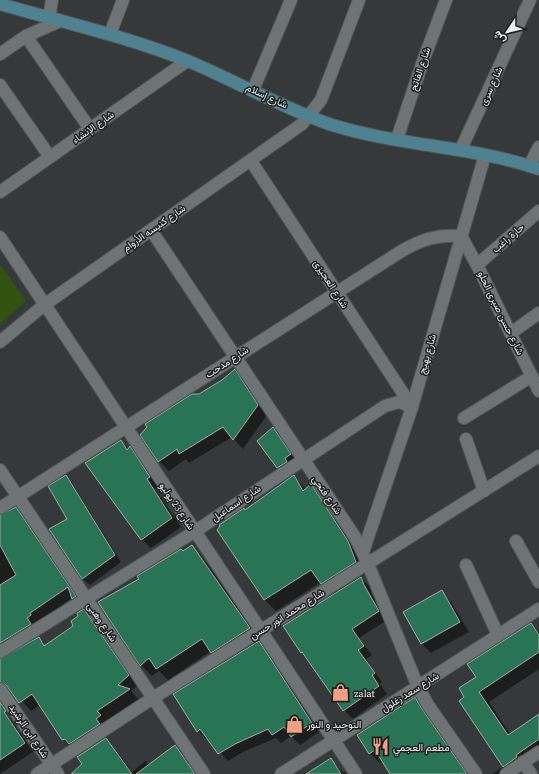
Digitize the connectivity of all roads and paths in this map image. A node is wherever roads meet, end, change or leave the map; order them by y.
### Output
1 (52, 0) edge
2 (123, 0) edge
3 (291, 0) edge
4 (359, 0) edge
5 (446, 0) edge
6 (530, 0) edge
7 (0, 4) edge
8 (55, 19) junction
9 (110, 34) junction
10 (26, 36) junction
11 (0, 54) edge
12 (187, 60) junction
13 (0, 85) edge
14 (253, 90) junction
15 (310, 116) junction
16 (90, 129) junction
17 (397, 139) junction
18 (539, 147) edge
19 (461, 149) junction
20 (485, 154) junction
21 (50, 157) junction
22 (250, 161) junction
23 (534, 168) edge
24 (0, 192) edge
25 (539, 211) edge
26 (150, 230) junction
27 (461, 236) junction
28 (0, 237) edge
29 (477, 264) junction
30 (337, 292) junction
31 (44, 305) junction
32 (539, 314) edge
33 (511, 333) junction
34 (0, 342) edge
35 (235, 358) junction
36 (532, 376) junction
37 (539, 391) edge
38 (412, 407) junction
39 (464, 418) dead end
40 (125, 428) junction
41 (466, 439) dead end
42 (539, 456) edge
43 (303, 459) junction
44 (0, 470) edge
45 (484, 491) junction
46 (18, 496) junction
47 (0, 508) edge
48 (194, 532) junction
49 (516, 541) dead end
50 (362, 552) junction
51 (368, 564) junction
52 (466, 565) dead end
53 (539, 582) edge
54 (86, 598) junction
55 (539, 609) edge
56 (260, 631) junction
57 (498, 636) junction
58 (0, 652) edge
59 (418, 687) junction
60 (0, 689) edge
61 (153, 698) junction
62 (333, 740) junction
63 (539, 752) edge
64 (523, 762) junction
65 (54, 769) edge
66 (37, 774) edge
67 (204, 774) edge
68 (282, 774) edge
69 (356, 774) edge
70 (476, 774) edge
71 (506, 774) edge
72 (531, 774) edge

1 - 8 street
2 - 9 street
3 - 14 street
4 - 15 street, شارع كنيسه الأروام
5 - 17 street, شارع الفاتح
6 - 19 street, شارع سرى
7 - 8 street, شارع إسلام
8 - 9 street, شارع إسلام
8 - 10 street
9 - 12 street, شارع إسلام
10 - 11 street
10 - 16 street
12 - 14 street, شارع إسلام
12 - 16 street, شارع الإنشاء
13 - 21 street
14 - 15 street, شارع إسلام
15 - 17 street, شارع إسلام
15 - 22 street, شارع كنيسه الأروام
16 - 21 street, شارع الإنشاء
17 - 19 street, شارع إسلام
18 - 23 street
19 - 20 street, شارع إسلام
20 - 23 street, شارع إسلام
20 - 27 street, شارع بهيج
21 - 24 street, شارع الإنشاء
22 - 26 street, شارع كنيسه الأروام
22 - 30 street, شارع العجيزى
25 - 29 street, حارة راغب
26 - 31 street, شارع كنيسه الأروام
26 - 35 street, شارع فتحي
27 - 29 street, شارع حسن صبرى الحلو
27 - 30 street, شارع مدحت
27 - 38 street, شارع بهيج
28 - 31 street, شارع 23 يوليو
29 - 33 street, شارع حسن صبرى الحلو
30 - 35 street, شارع مدحت
30 - 38 street, شارع العجيزى
31 - 34 street, شارع كنيسه الأروام
31 - 40 street, شارع 23 يوليو
32 - 33 street
33 - 36 street, شارع حسن صبرى الحلو
35 - 40 street, شارع مدحت
35 - 43 street, شارع فتحي
36 - 37 street, شارع حسن صبرى الحلو
36 - 39 street
38 - 43 street, شارع اسماعيل
38 - 50 street, شارع بهيج
40 - 46 street, شارع مدحت
40 - 48 street, شارع 23 يوليو
41 - 45 street
42 - 45 street, شارع محمد انور حسن
43 - 48 street, شارع اسماعيل
43 - 50 street, شارع فتحي
44 - 46 street, شارع وهبى
45 - 51 street, شارع محمد انور حسن
46 - 47 street, شارع مدحت
46 - 54 street, شارع وهبى
48 - 54 street, شارع اسماعيل
48 - 56 street, شارع 23 يوليو
49 - 53 street
50 - 51 street, شارع فتحي
51 - 56 street, شارع محمد انور حسن
51 - 59 street, شارع فتحي
52 - 57 street
54 - 58 street, شارع اسماعيل
54 - 61 street, شارع وهبى
55 - 57 street, شارع سعد زغلول
56 - 61 street, شارع محمد انور حسن
56 - 62 street, شارع 23 يوليو
57 - 59 street, شارع سعد زغلول
59 - 62 street, شارع سعد زغلول
59 - 70 street, شارع فتحي
60 - 65 street, شارع ابن الرشيد
61 - 65 street, شارع محمد انور حسن
61 - 67 street, شارع وهبى
62 - 68 street, شارع سعد زغلول
62 - 69 street, شارع 23 يوليو
63 - 64 street
64 - 71 street
64 - 72 street
65 - 66 street, شارع محمد انور حسن

